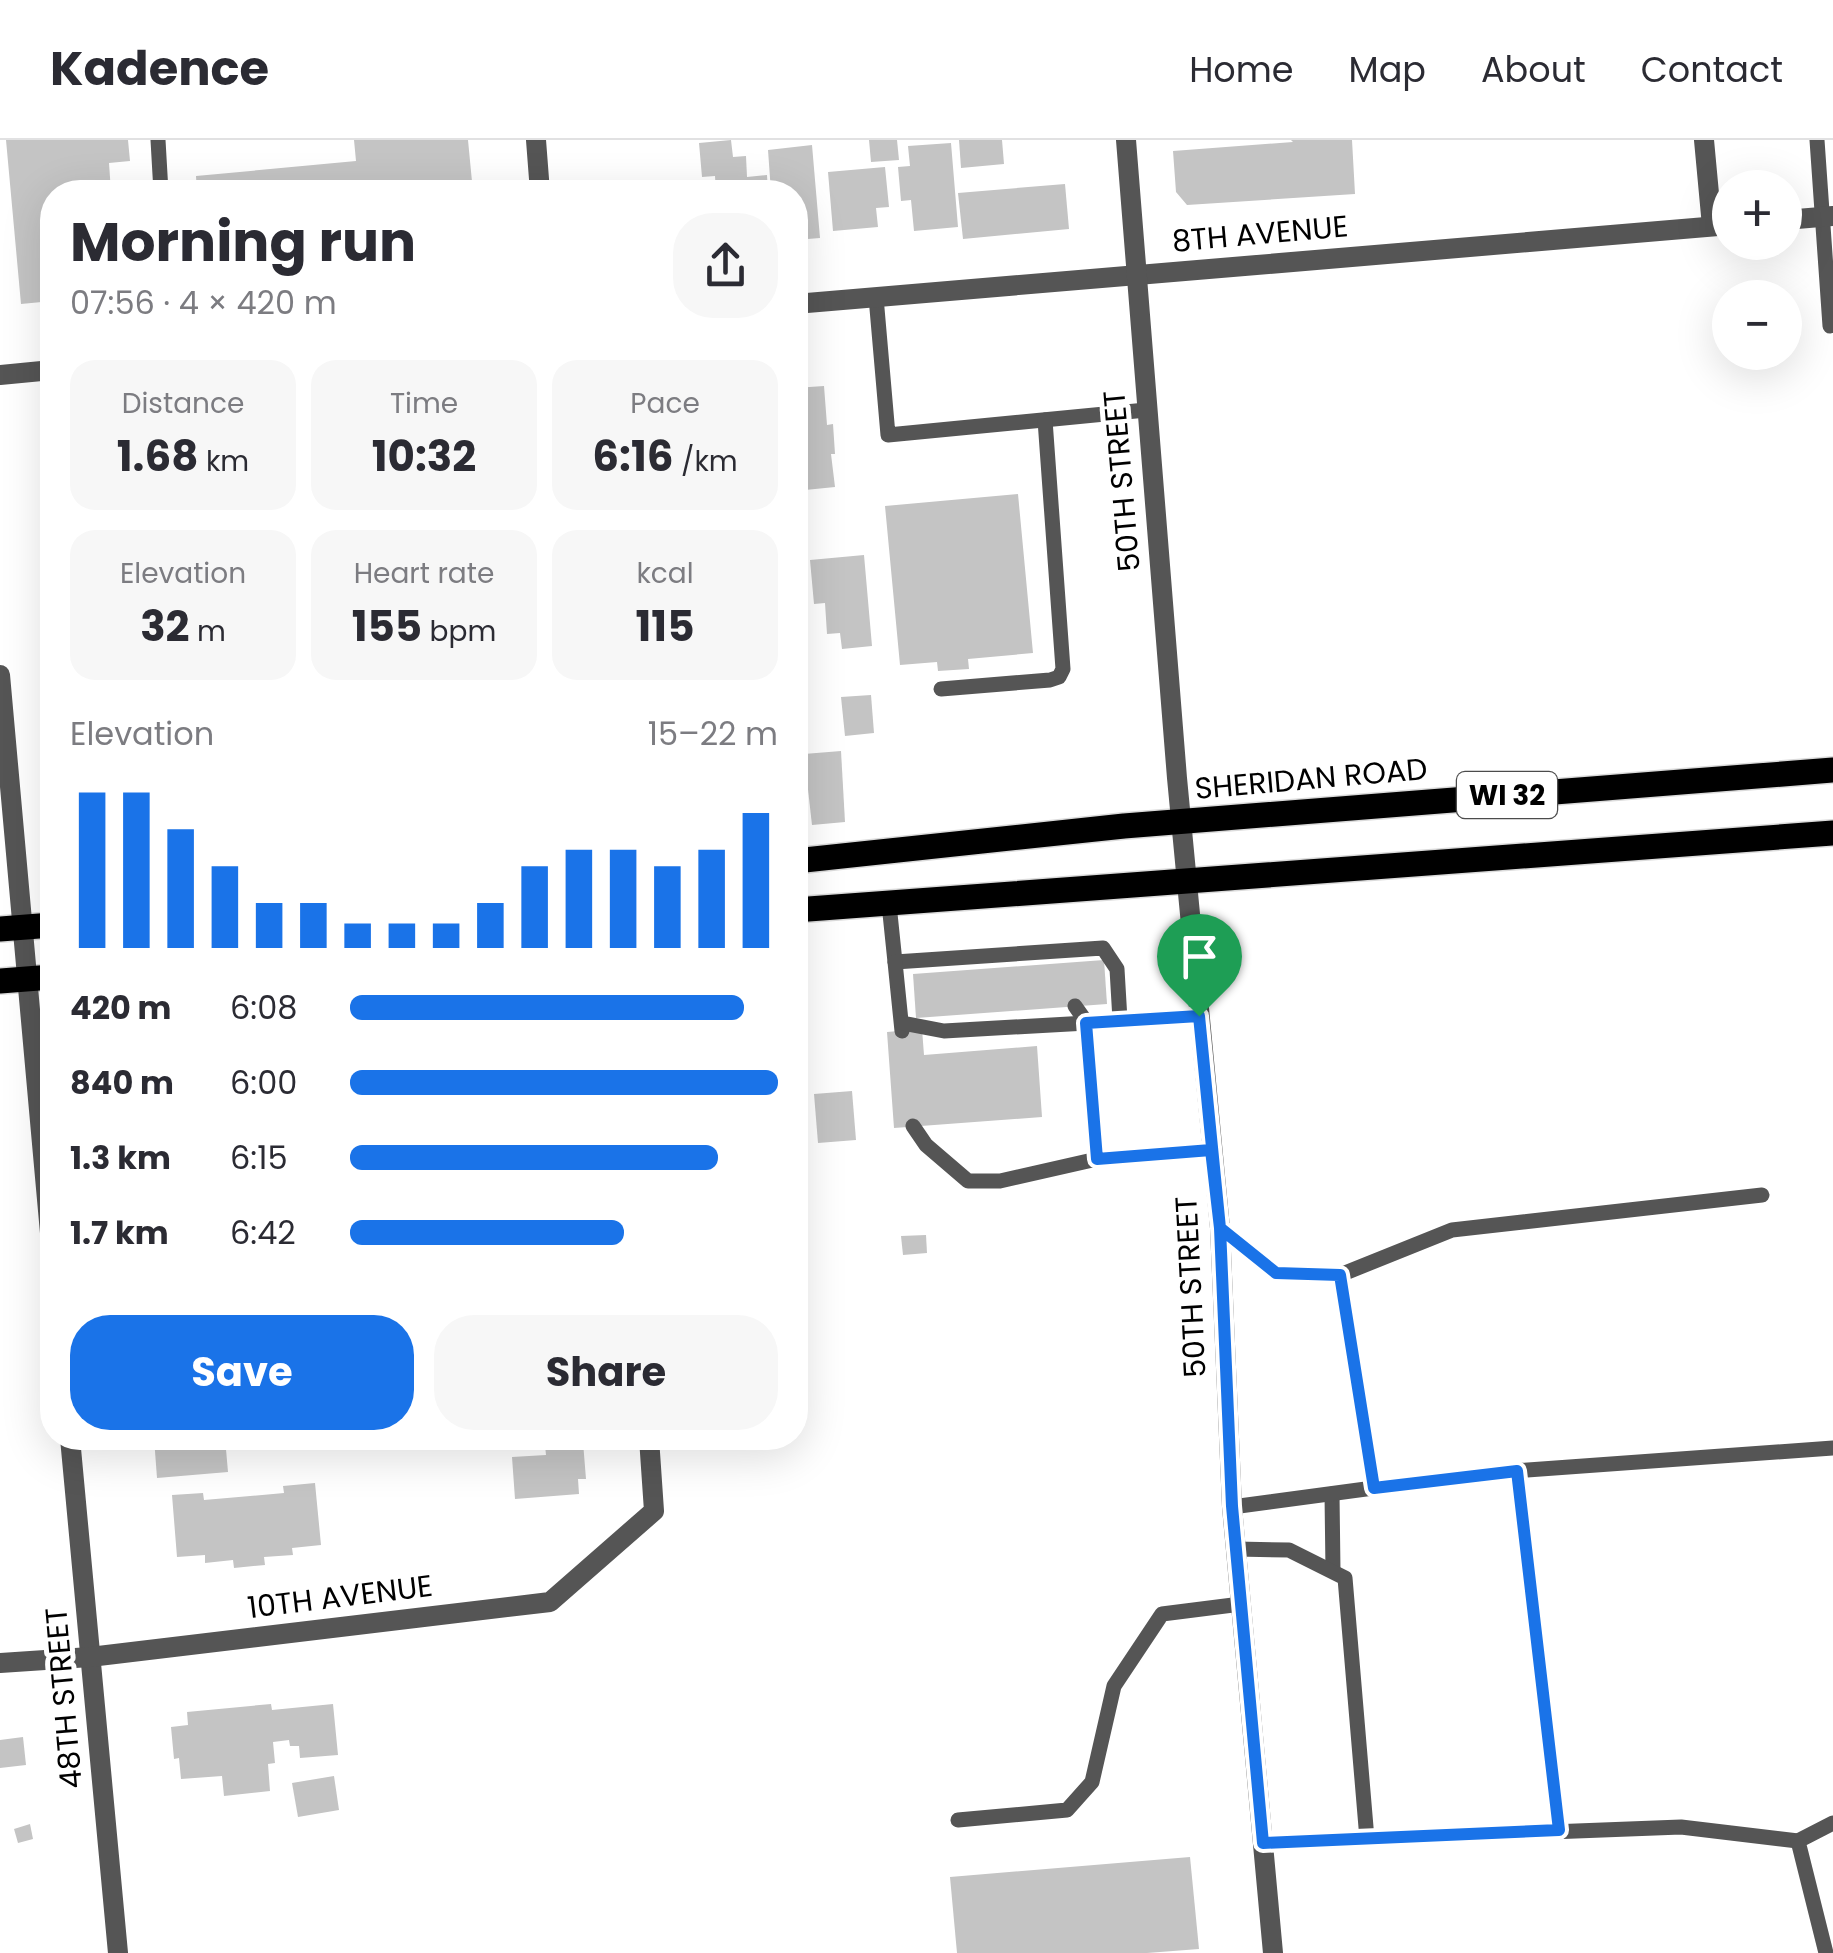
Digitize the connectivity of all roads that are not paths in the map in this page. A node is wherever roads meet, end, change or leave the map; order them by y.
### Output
1 (158, 140) edge
2 (536, 140) edge
3 (1126, 140) edge
4 (1704, 140) edge
5 (1817, 140) edge
6 (160, 180) edge
7 (539, 180) edge
8 (1712, 180) edge
9 (1828, 217) edge
10 (1802, 219) edge
11 (1712, 227) edge
12 (1135, 275) junction
13 (876, 297) junction
14 (808, 303) edge
15 (1833, 325) edge
16 (40, 371) edge
17 (0, 375) edge
18 (1146, 410) junction
19 (1045, 420) junction
20 (0, 674) edge
21 (941, 689) dead end
22 (1833, 770) edge
23 (1181, 822) junction
24 (1833, 833) edge
25 (808, 860) edge
26 (1186, 881) junction
27 (889, 904) junction
28 (808, 909) edge
29 (40, 926) edge
30 (11, 928) edge
31 (895, 962) junction
32 (40, 978) edge
33 (13, 980) edge
34 (1075, 1006) dead end
35 (1017, 1010) dead end
36 (972, 1014) dead end
37 (1199, 1016) junction
38 (1120, 1020) junction
39 (1086, 1023) junction
40 (1028, 1026) junction
41 (981, 1028) junction
42 (913, 1126) dead end
43 (1211, 1150) junction
44 (1097, 1159) junction
45 (40, 1170) edge
46 (1762, 1195) dead end
47 (1220, 1228) junction
48 (1340, 1275) junction
49 (1833, 1448) edge
50 (71, 1450) edge
51 (649, 1450) edge
52 (1517, 1471) junction
53 (1374, 1488) junction
54 (1332, 1494) junction
55 (1232, 1506) junction
56 (1236, 1549) junction
57 (1332, 1571) junction
58 (1241, 1604) junction
59 (90, 1656) junction
60 (0, 1664) edge
61 (958, 1820) dead end
62 (1833, 1822) edge
63 (1559, 1830) junction
64 (1367, 1838) junction
65 (1798, 1841) junction
66 (1263, 1843) junction
67 (118, 1953) edge
68 (1273, 1953) edge
69 (1826, 1953) edge

1 - 6 lane
2 - 7 street
3 - 12 street, 50TH STREET
4 - 8 street
5 - 9 lane
9 - 10 street
9 - 15 lane
11 - 12 street, 8TH AVENUE
12 - 13 street, 8TH AVENUE
12 - 18 street, 50TH STREET
13 - 14 street, 8TH AVENUE
13 - 19 lane
16 - 17 street
18 - 19 lane
18 - 23 street, 50TH STREET
19 - 21 lane
20 - 30 street
22 - 23 main road, SHERIDAN ROAD / WI 32
23 - 25 main road, SHERIDAN ROAD / WI 32
23 - 26 street, 50TH STREET
24 - 26 main road, WI 32
26 - 27 main road, WI 32
26 - 37 street, 50TH STREET
27 - 28 main road, WI 32
27 - 31 lane
29 - 30 main road
30 - 33 street
31 - 38 lane
31 - 41 lane
32 - 33 main road
33 - 45 street
34 - 39 lane
35 - 40 lane
36 - 41 lane
37 - 38 lane
37 - 43 street, 50TH STREET
38 - 39 lane
39 - 40 lane
39 - 44 lane
40 - 41 lane
42 - 44 lane
43 - 44 lane
43 - 47 street, 50TH STREET
46 - 48 lane
47 - 48 lane
47 - 55 street, 50TH STREET
48 - 53 lane
49 - 52 lane
50 - 59 street, 48TH STREET
51 - 59 street, 10TH AVENUE
52 - 53 lane
52 - 63 lane
53 - 54 lane
54 - 55 lane
54 - 57 lane
55 - 56 street, 50TH STREET
56 - 57 lane
56 - 58 street, 50TH STREET
57 - 64 lane
58 - 61 lane
58 - 66 street, 50TH STREET
59 - 60 street, 10TH AVENUE
59 - 67 street, 48TH STREET
62 - 65 lane
63 - 64 lane
63 - 65 lane
64 - 66 lane
65 - 69 lane
66 - 68 street, 50TH STREET

